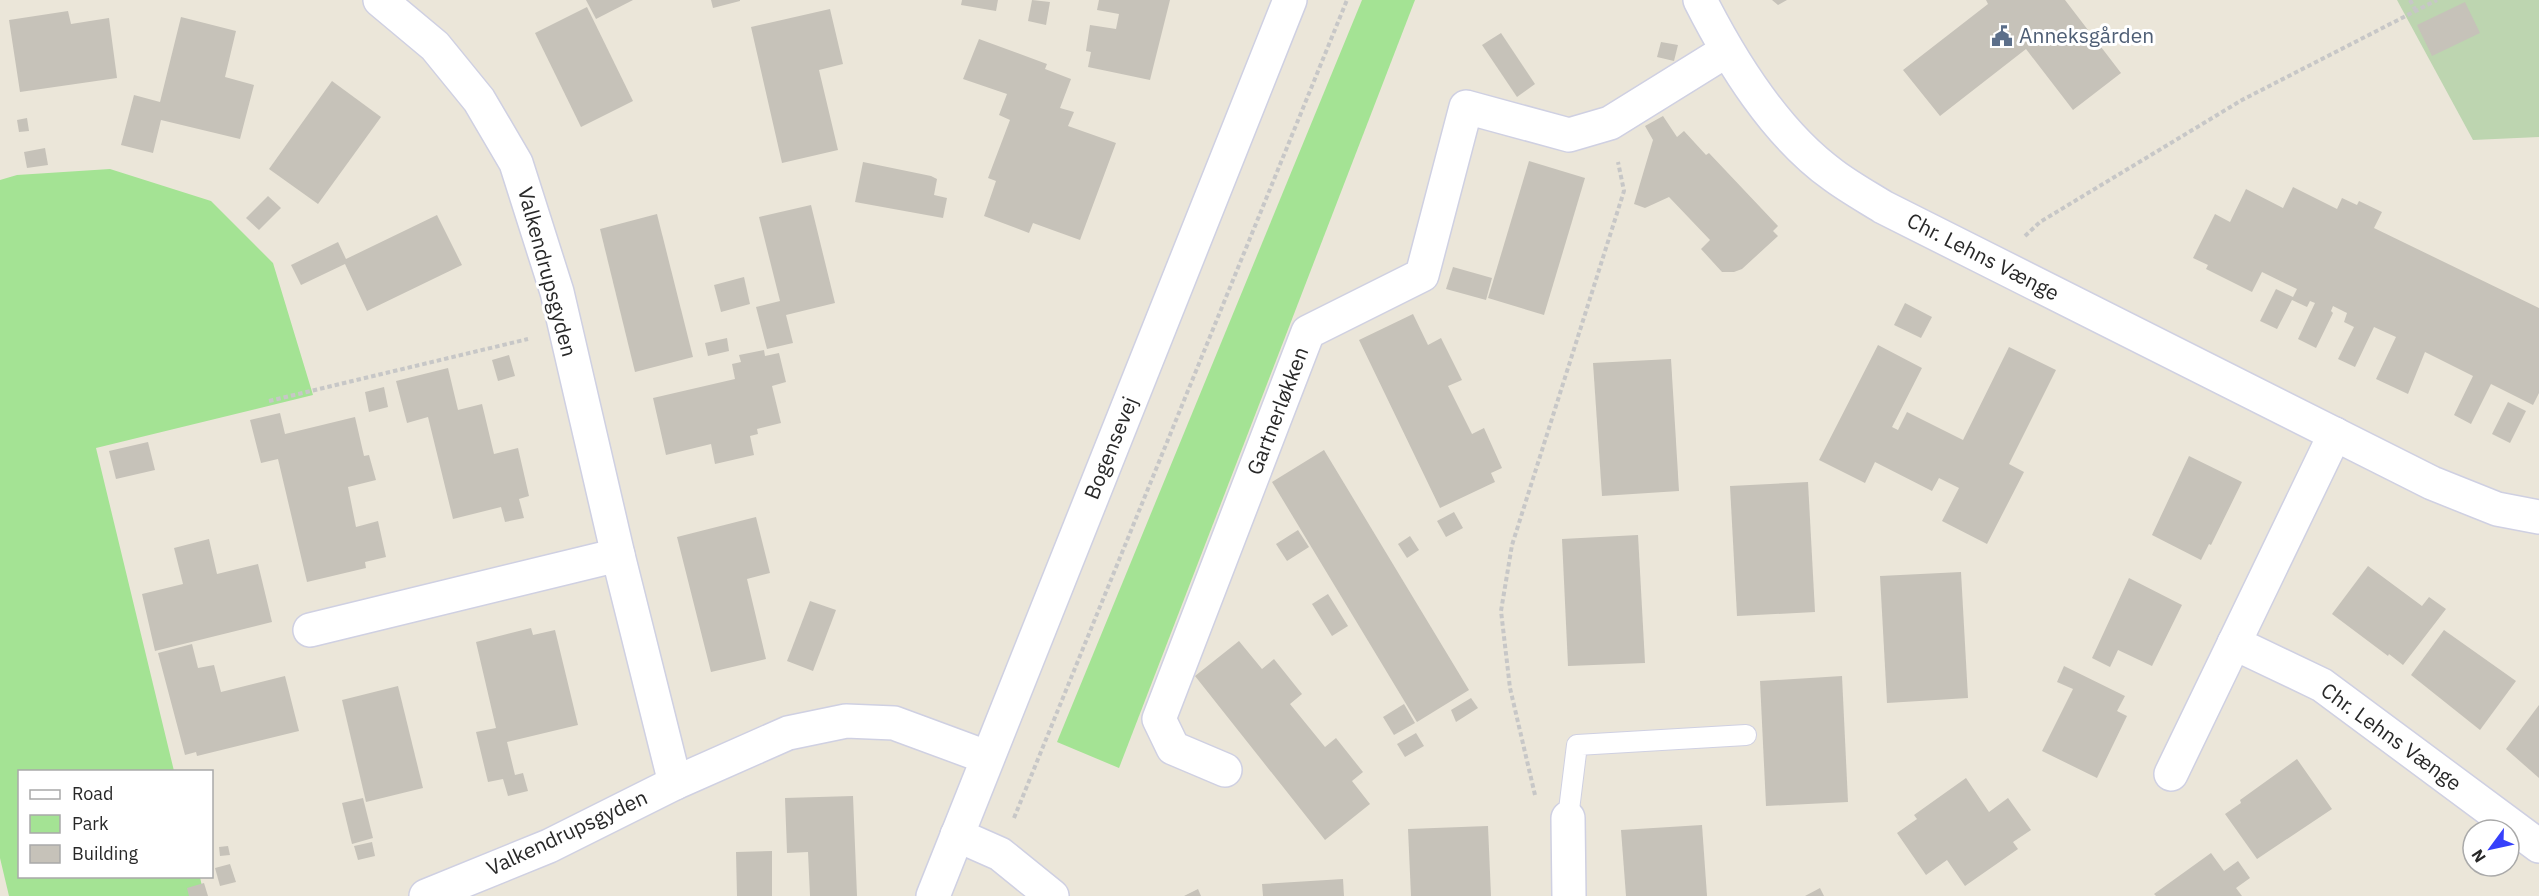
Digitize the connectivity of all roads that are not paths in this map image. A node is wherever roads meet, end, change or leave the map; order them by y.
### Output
1 (380, 0) edge
2 (1290, 0) edge
3 (1700, 0) edge
4 (1726, 51) junction
5 (2335, 434) junction
6 (2539, 517) edge
7 (618, 555) junction
8 (310, 630) dead end
9 (2234, 643) junction
10 (1746, 735) dead end
11 (986, 757) junction
12 (1225, 770) dead end
13 (2171, 774) dead end
14 (675, 783) junction
15 (1568, 818) joint
16 (957, 835) junction
17 (2539, 846) edge
18 (426, 896) edge
19 (933, 896) edge
20 (1052, 896) edge
21 (1569, 896) edge

1 - 7 street, Valkendrupsgyden
2 - 11 street, Bogensevej
3 - 4 street, Chr. Lehns Vænge
4 - 5 street, Chr. Lehns Vænge
4 - 12 street, Gartnerløkken
5 - 6 street, Chr. Lehns Vænge
5 - 9 street
7 - 8 street
7 - 14 street, Valkendrupsgyden
9 - 13 street
9 - 17 street, Chr. Lehns Vænge
10 - 15 lane
11 - 14 street, Valkendrupsgyden
11 - 16 street, Bogensevej
14 - 18 street, Valkendrupsgyden
15 - 21 street
16 - 19 street, Bogensevej
16 - 20 street

